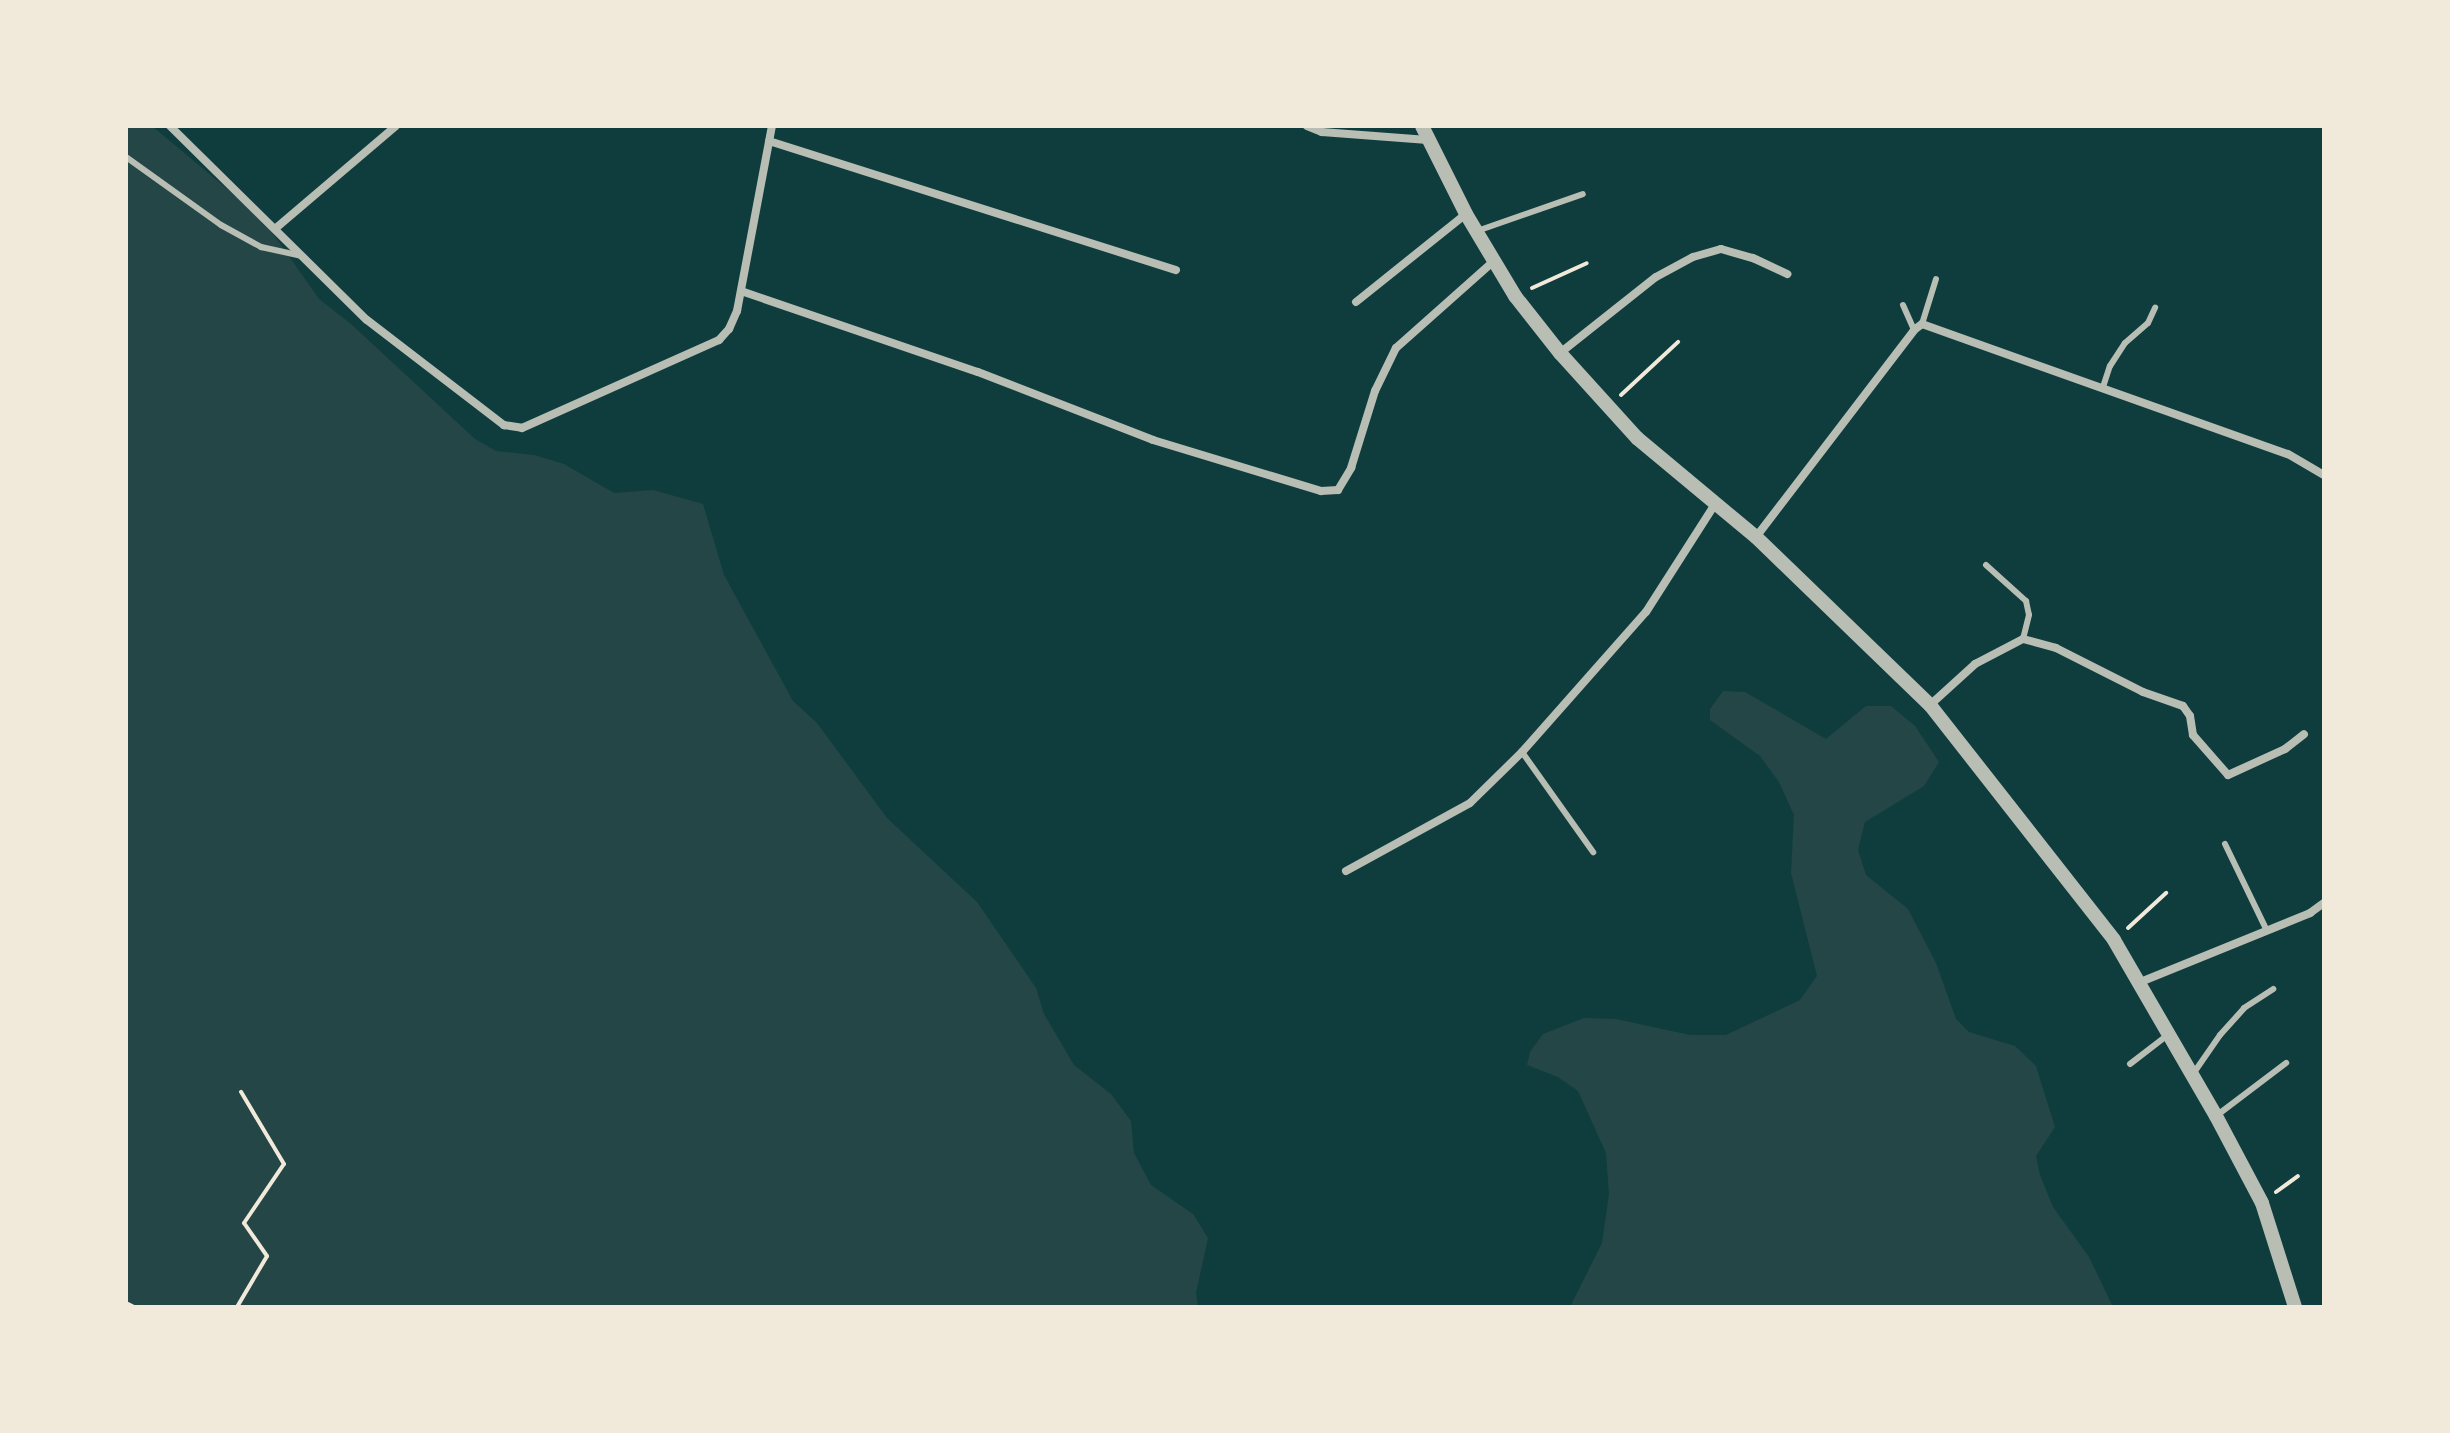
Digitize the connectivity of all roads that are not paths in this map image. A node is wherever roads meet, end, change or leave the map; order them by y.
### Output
1 (170, 126) edge
2 (396, 126) edge
3 (772, 126) edge
4 (1307, 126) edge
5 (1425, 133) edge
6 (769, 141) junction
7 (126, 157) edge
8 (1583, 194) dead end
9 (1466, 214) junction
10 (276, 228) junction
11 (1477, 231) junction
12 (305, 257) junction
13 (1495, 260) junction
14 (1176, 270) dead end
15 (1787, 274) dead end
16 (1936, 279) dead end
17 (741, 291) junction
18 (1356, 302) dead end
19 (1903, 305) dead end
20 (2155, 308) dead end
21 (1922, 324) junction
22 (1914, 330) junction
23 (1560, 353) junction
24 (2103, 387) junction
25 (2324, 475) edge
26 (1715, 504) junction
27 (1756, 537) junction
28 (1986, 565) dead end
29 (2023, 639) junction
30 (1930, 705) junction
31 (2304, 734) dead end
32 (1522, 752) junction
33 (2225, 844) dead end
34 (1593, 852) dead end
35 (1346, 871) dead end
36 (2324, 903) edge
37 (2266, 929) junction
38 (2138, 983) junction
39 (2273, 989) dead end
40 (2169, 1034) junction
41 (2286, 1063) dead end
42 (2130, 1064) dead end
43 (2193, 1074) junction
44 (2216, 1116) junction
45 (2295, 1307) edge

1 - 10 street
2 - 10 street
3 - 6 street
4 - 5 street
5 - 9 street
6 - 14 street
6 - 17 street
7 - 12 lane
8 - 11 lane
9 - 11 street
9 - 18 street
10 - 12 street
11 - 13 street
12 - 17 street
13 - 17 street
13 - 23 street
15 - 23 street
16 - 21 lane
19 - 22 lane
20 - 24 lane
21 - 22 street
21 - 24 street
22 - 27 street
23 - 26 street
24 - 25 street
26 - 27 street
26 - 32 street
27 - 30 street
28 - 29 lane
29 - 30 street
29 - 31 street
30 - 38 street
32 - 34 lane
32 - 35 street
33 - 37 lane
36 - 37 street
37 - 38 street
38 - 40 street
39 - 43 lane
40 - 42 lane
40 - 43 street
41 - 44 lane
43 - 44 street
44 - 45 street

